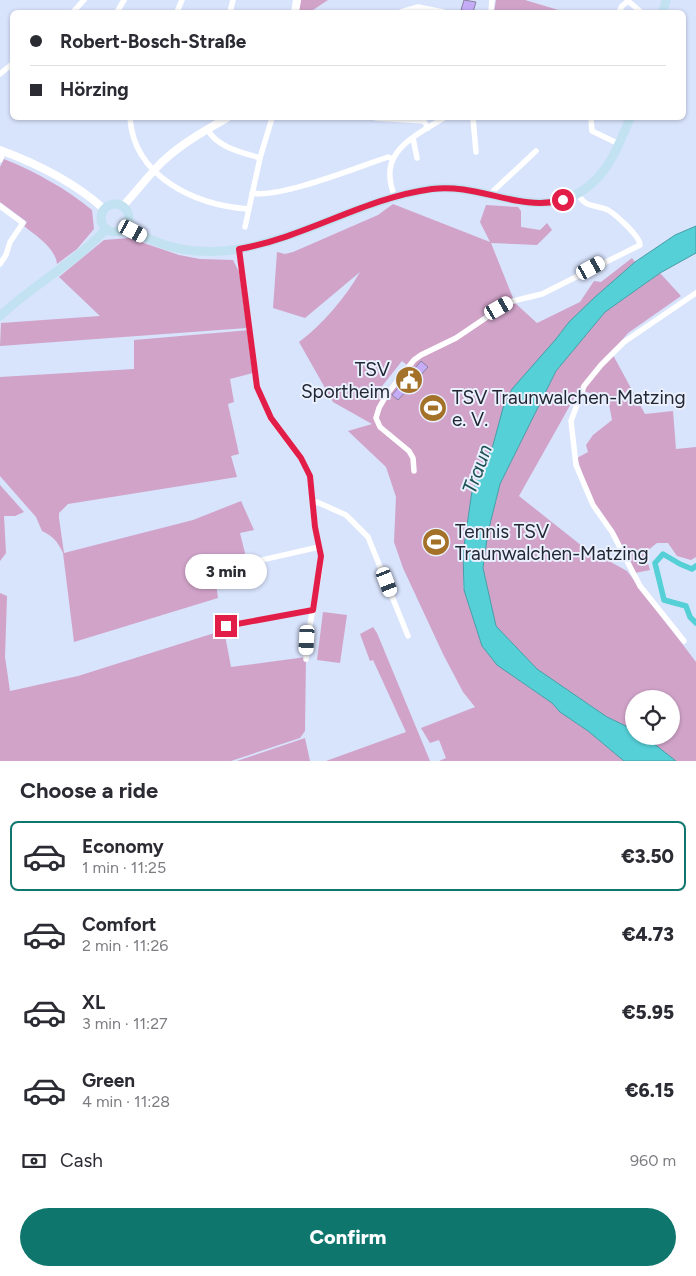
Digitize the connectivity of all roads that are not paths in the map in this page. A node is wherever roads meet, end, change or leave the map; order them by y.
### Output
1 (84, 0) edge
2 (75, 10) edge
3 (408, 10) edge
4 (433, 10) edge
5 (620, 10) edge
6 (639, 10) edge
7 (10, 66) edge
8 (0, 74) edge
9 (130, 120) edge
10 (223, 120) edge
11 (271, 120) edge
12 (408, 120) edge
13 (441, 120) edge
14 (473, 120) edge
15 (591, 120) edge
16 (629, 120) edge
17 (428, 128) junction
18 (207, 129) junction
19 (413, 138) junction
20 (619, 144) junction
21 (2, 150) edge
22 (536, 151) dead end
23 (476, 152) dead end
24 (260, 158) junction
25 (417, 158) dead end
26 (393, 159) junction
27 (0, 160) edge
28 (154, 170) junction
29 (252, 193) junction
30 (490, 194) junction
31 (578, 194) junction
32 (394, 197) junction
33 (0, 206) edge
34 (123, 206) junction
35 (104, 209) junction
36 (248, 209) junction
37 (126, 226) junction
38 (245, 227) dead end
39 (106, 229) junction
40 (239, 249) junction
41 (0, 264) edge
42 (694, 294) edge
43 (0, 316) edge
44 (414, 471) dead end
45 (313, 503) junction
46 (319, 547) junction
47 (218, 570) dead end
48 (313, 610) junction
49 (226, 626) dead end
50 (408, 636) dead end
51 (684, 641) dead end
52 (306, 659) dead end

1 - 2 street
3 - 4 street
5 - 6 street
7 - 8 street
9 - 28 street
10 - 18 street
11 - 24 street
12 - 17 street
13 - 17 street
14 - 23 street
15 - 20 street
16 - 20 main road
17 - 19 street
18 - 24 street
18 - 28 street
19 - 25 street
19 - 26 street
20 - 31 main road
21 - 27 street
21 - 35 street
22 - 30 street
24 - 29 street
26 - 29 street
26 - 32 street
28 - 34 street
28 - 36 street
29 - 36 street
30 - 31 main road
30 - 32 main road
31 - 44 street
32 - 40 main road
33 - 41 street
34 - 35 main road
34 - 37 main road
35 - 39 main road
36 - 38 street
37 - 39 main road
37 - 40 main road
39 - 43 main road
40 - 45 street
42 - 51 street
45 - 46 street
45 - 50 street
46 - 47 street
46 - 48 street
48 - 49 street
48 - 52 street

